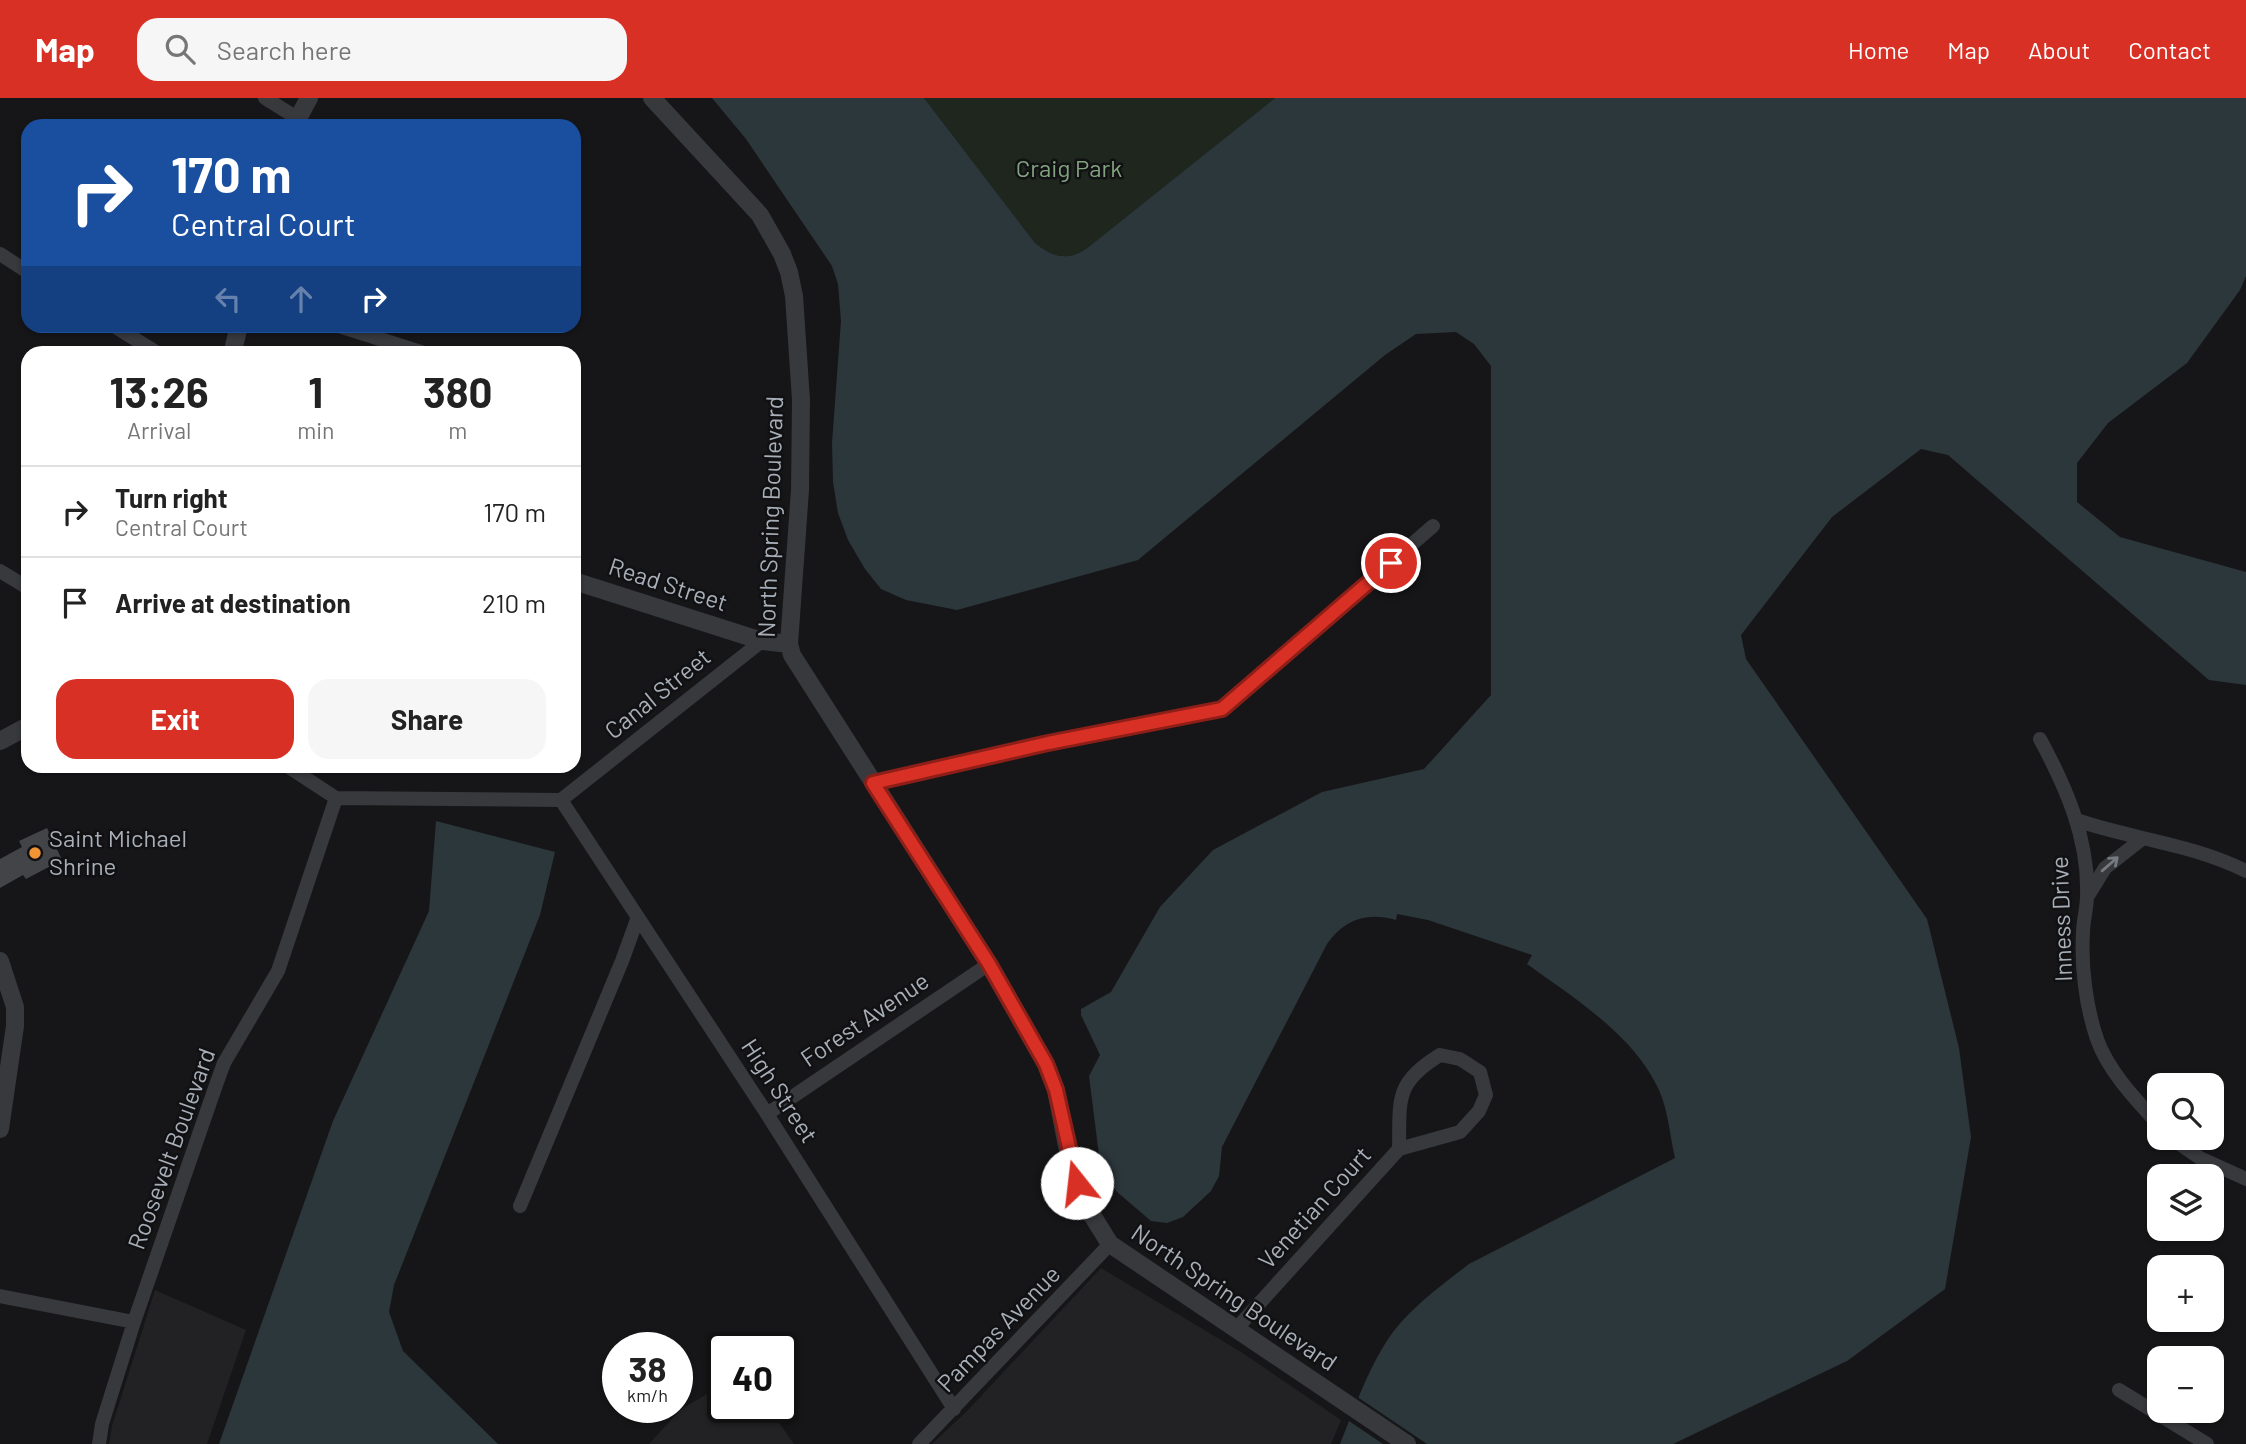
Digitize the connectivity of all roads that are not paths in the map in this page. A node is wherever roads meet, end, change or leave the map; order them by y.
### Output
1 (265, 98) edge
2 (309, 98) edge
3 (652, 98) edge
4 (291, 119) edge
5 (297, 119) edge
6 (0, 254) edge
7 (21, 268) edge
8 (125, 333) edge
9 (361, 333) edge
10 (146, 346) edge
11 (402, 346) edge
12 (1433, 526) dead end
13 (0, 571) edge
14 (581, 583) edge
15 (21, 584) edge
16 (762, 641) junction
17 (789, 644) junction
18 (21, 730) edge
19 (2040, 739) dead end
20 (0, 741) edge
21 (298, 773) edge
22 (873, 783) junction
23 (336, 798) junction
24 (561, 800) junction
25 (2076, 820) junction
26 (2142, 839) junction
27 (2246, 871) edge
28 (2087, 897) junction
29 (638, 917) junction
30 (0, 961) edge
31 (989, 964) junction
32 (4, 1080) edge
33 (2147, 1110) edge
34 (767, 1114) junction
35 (0, 1129) edge
36 (1399, 1149) junction
37 (2188, 1150) edge
38 (2246, 1179) edge
39 (520, 1206) dead end
40 (1110, 1244) junction
41 (0, 1296) edge
42 (134, 1322) junction
43 (1237, 1328) junction
44 (2119, 1390) dead end
45 (954, 1409) junction
46 (99, 1444) edge
47 (919, 1444) edge
48 (1407, 1444) edge
49 (2207, 1444) edge

1 - 4 street
2 - 5 street
3 - 17 street, North Spring Boulevard
6 - 7 street
8 - 10 street
9 - 11 street
12 - 22 street
13 - 15 street
14 - 16 street, Read Street
16 - 17 street, Read Street
16 - 24 street, Canal Street
17 - 22 street, North Spring Boulevard
18 - 20 street
19 - 25 street, Inness Drive
21 - 23 street
22 - 31 street, North Spring Boulevard
23 - 24 street
23 - 42 street, Roosevelt Boulevard
24 - 29 street, High Street
25 - 26 street
25 - 28 street, Inness Drive
26 - 27 street
28 -> 26 street
28 - 33 street, Inness Drive
29 - 34 street, High Street
29 - 39 street
30 - 32 street
31 - 34 street, Forest Avenue
31 - 40 street, North Spring Boulevard
32 - 35 street
34 - 45 street, High Street
36 - 36 street, Venetian Court
36 - 43 street, Venetian Court
37 - 38 street
40 - 43 street, North Spring Boulevard
40 - 45 street, Pampas Avenue
41 - 42 street
42 - 46 street, Roosevelt Boulevard
43 - 48 street, North Spring Boulevard
44 - 49 street
45 - 47 street, Pampas Avenue

